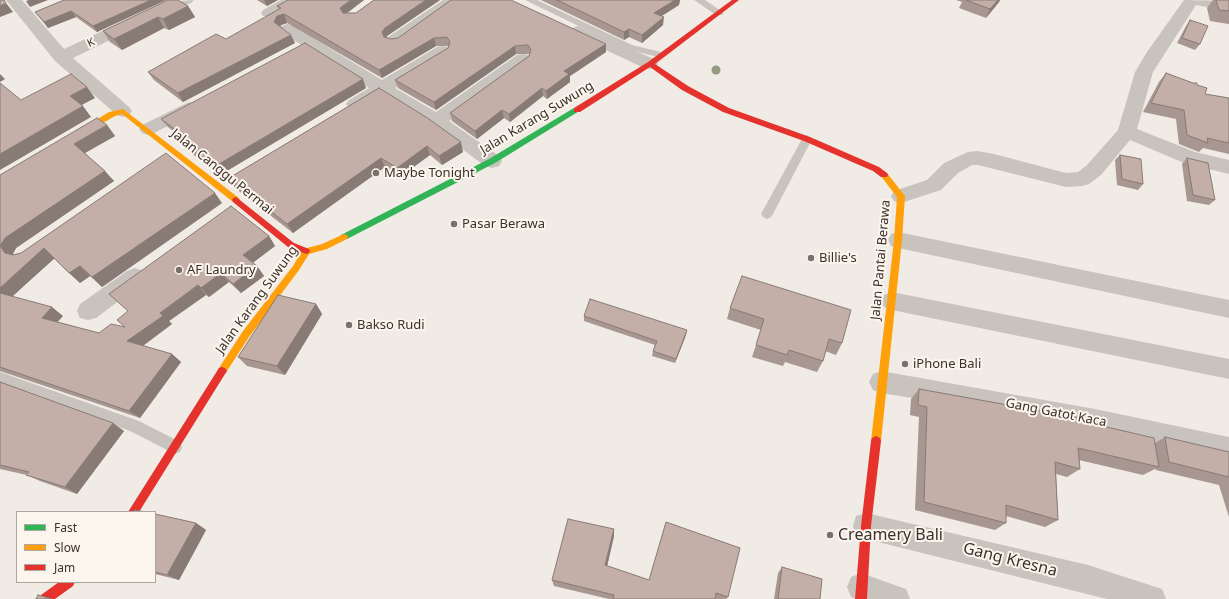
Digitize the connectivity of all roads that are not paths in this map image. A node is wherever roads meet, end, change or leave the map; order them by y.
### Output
1 (14, 0) edge
2 (186, 0) edge
3 (292, 0) edge
4 (453, 0) edge
5 (699, 0) edge
6 (736, 0) edge
7 (1193, 0) edge
8 (523, 2) edge
9 (1229, 6) edge
10 (269, 13) edge
11 (719, 13) junction
12 (287, 29) dead end
13 (394, 41) edge
14 (443, 51) edge
15 (61, 57) junction
16 (523, 60) edge
17 (656, 60) junction
18 (382, 88) junction
19 (205, 99) edge
20 (123, 111) junction
21 (341, 112) edge
22 (436, 121) junction
23 (148, 129) junction
24 (1127, 132) junction
25 (807, 139) junction
26 (68, 140) edge
27 (492, 161) junction
28 (1229, 167) edge
29 (901, 196) junction
30 (240, 202) junction
31 (767, 214) dead end
32 (221, 216) edge
33 (898, 240) junction
34 (306, 251) junction
35 (151, 266) edge
36 (892, 301) junction
37 (1229, 309) edge
38 (88, 311) dead end
39 (1229, 369) edge
40 (0, 378) edge
41 (881, 382) junction
42 (176, 447) junction
43 (1229, 450) edge
44 (134, 511) edge
45 (866, 526) junction
46 (68, 583) edge
47 (861, 593) edge
48 (45, 599) edge
49 (896, 599) edge
50 (1152, 599) edge

1 - 15 street
2 - 15 street, K
3 - 10 street
4 - 13 street
5 - 11 lane
6 - 11 street
7 - 9 street
7 - 24 street
8 - 17 street
11 - 17 street
12 - 18 street
14 - 18 street
15 - 20 street
16 - 22 street
17 - 25 street, Jalan Pantai Berawa
17 - 27 street, Jalan Karang Suwung
18 - 21 street
18 - 22 street
19 - 23 street
20 - 23 street, Jalan Canggu Permai
20 - 26 street
22 - 27 street
23 - 30 street, Jalan Canggu Permai
24 - 28 street
24 - 29 street
25 - 29 street, Jalan Pantai Berawa
25 - 31 lane
27 - 34 street, Jalan Karang Suwung
29 - 33 street, Jalan Pantai Berawa
30 - 32 street
30 - 34 street, Jalan Canggu Permai
33 - 36 street, Jalan Pantai Berawa
33 - 37 street
34 - 42 street, Jalan Karang Suwung
35 - 38 street
36 - 39 street
36 - 41 street, Jalan Pantai Berawa
40 - 42 lane
41 - 43 street, Gang Gatot Kaca
41 - 45 street, Jalan Pantai Berawa
42 - 44 street, Jalan Karang Suwung
45 - 47 street, Jalan Pantai Berawa
45 - 50 street, Gang Kresna
46 - 48 street
47 - 49 street

